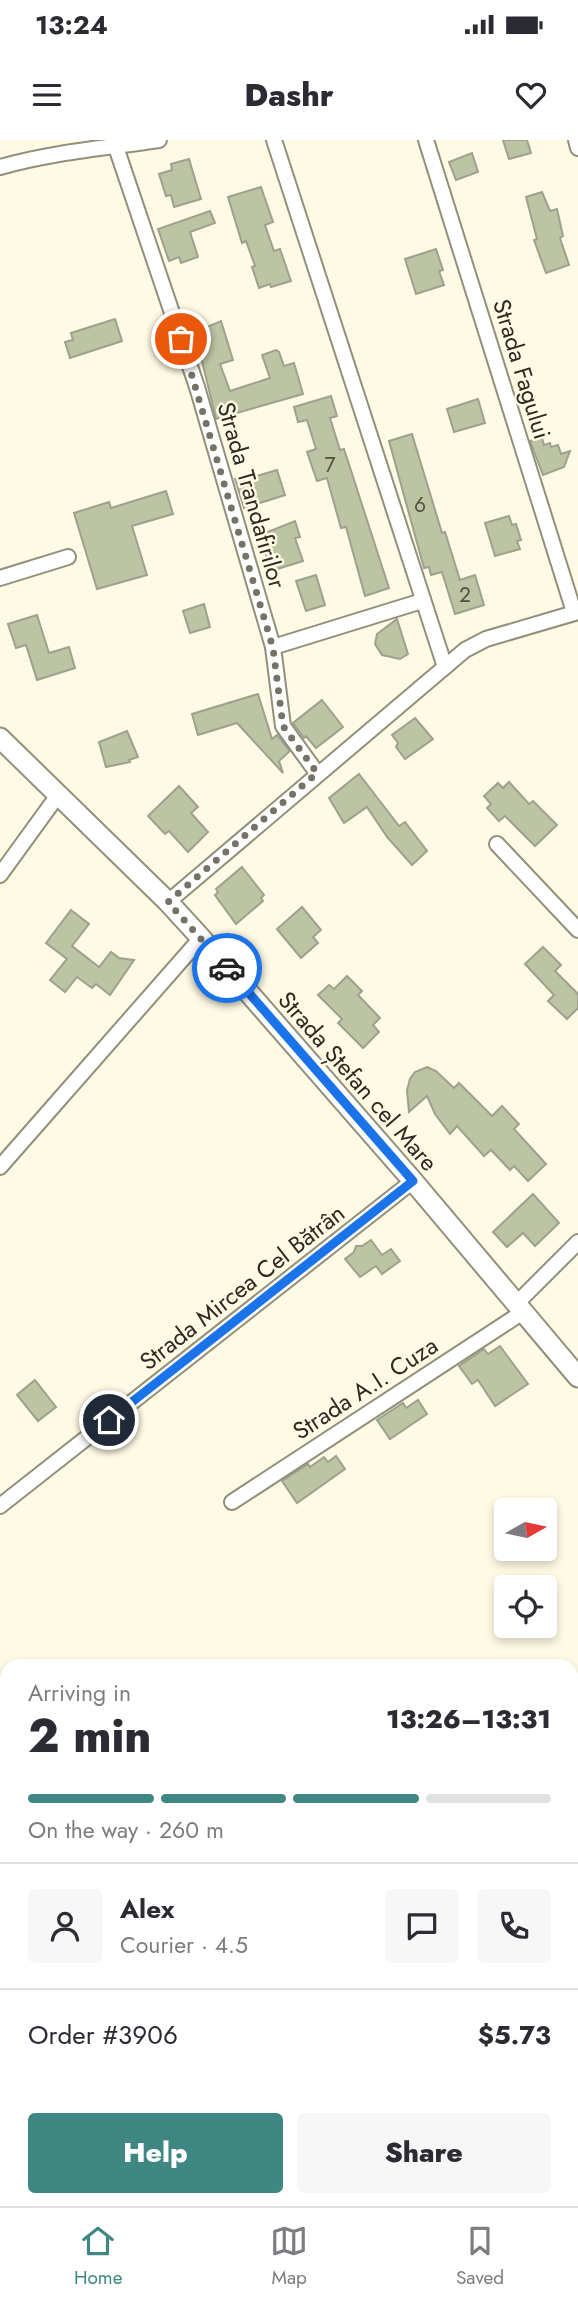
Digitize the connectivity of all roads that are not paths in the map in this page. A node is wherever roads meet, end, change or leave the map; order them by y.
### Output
1 (159, 140) edge
2 (274, 140) edge
3 (426, 140) edge
4 (576, 140) edge
5 (116, 147) junction
6 (578, 148) edge
7 (0, 167) edge
8 (68, 557) dead end
9 (0, 578) edge
10 (422, 601) junction
11 (576, 612) edge
12 (273, 648) junction
13 (445, 667) junction
14 (0, 738) edge
15 (317, 773) junction
16 (58, 795) junction
17 (497, 844) dead end
18 (0, 875) edge
19 (168, 902) junction
20 (578, 930) edge
21 (201, 938) junction
22 (0, 1167) edge
23 (413, 1181) junction
24 (578, 1242) edge
25 (520, 1307) junction
26 (578, 1377) edge
27 (232, 1502) dead end
28 (0, 1506) edge

1 - 5 street
2 - 10 street
3 - 11 street, Strada Fagului
4 - 6 street
5 - 7 street
5 - 12 street, Strada Trandafirilor
8 - 9 street
10 - 12 street
10 - 13 street
11 - 13 street
12 - 15 street, Strada Trandafirilor
13 - 15 street
14 - 16 street, Strada Ștefan cel Mare
15 - 19 street
16 - 18 street
16 - 19 street, Strada Ștefan cel Mare
17 - 20 street
19 - 21 street, Strada Ștefan cel Mare
21 - 22 street
21 - 23 street, Strada Ștefan cel Mare
23 - 25 street, Strada Ștefan cel Mare
23 - 28 street, Strada Mircea Cel Bătrân
24 - 25 street, Strada A.I. Cuza
25 - 26 street, Strada Ștefan cel Mare
25 - 27 street, Strada A.I. Cuza

